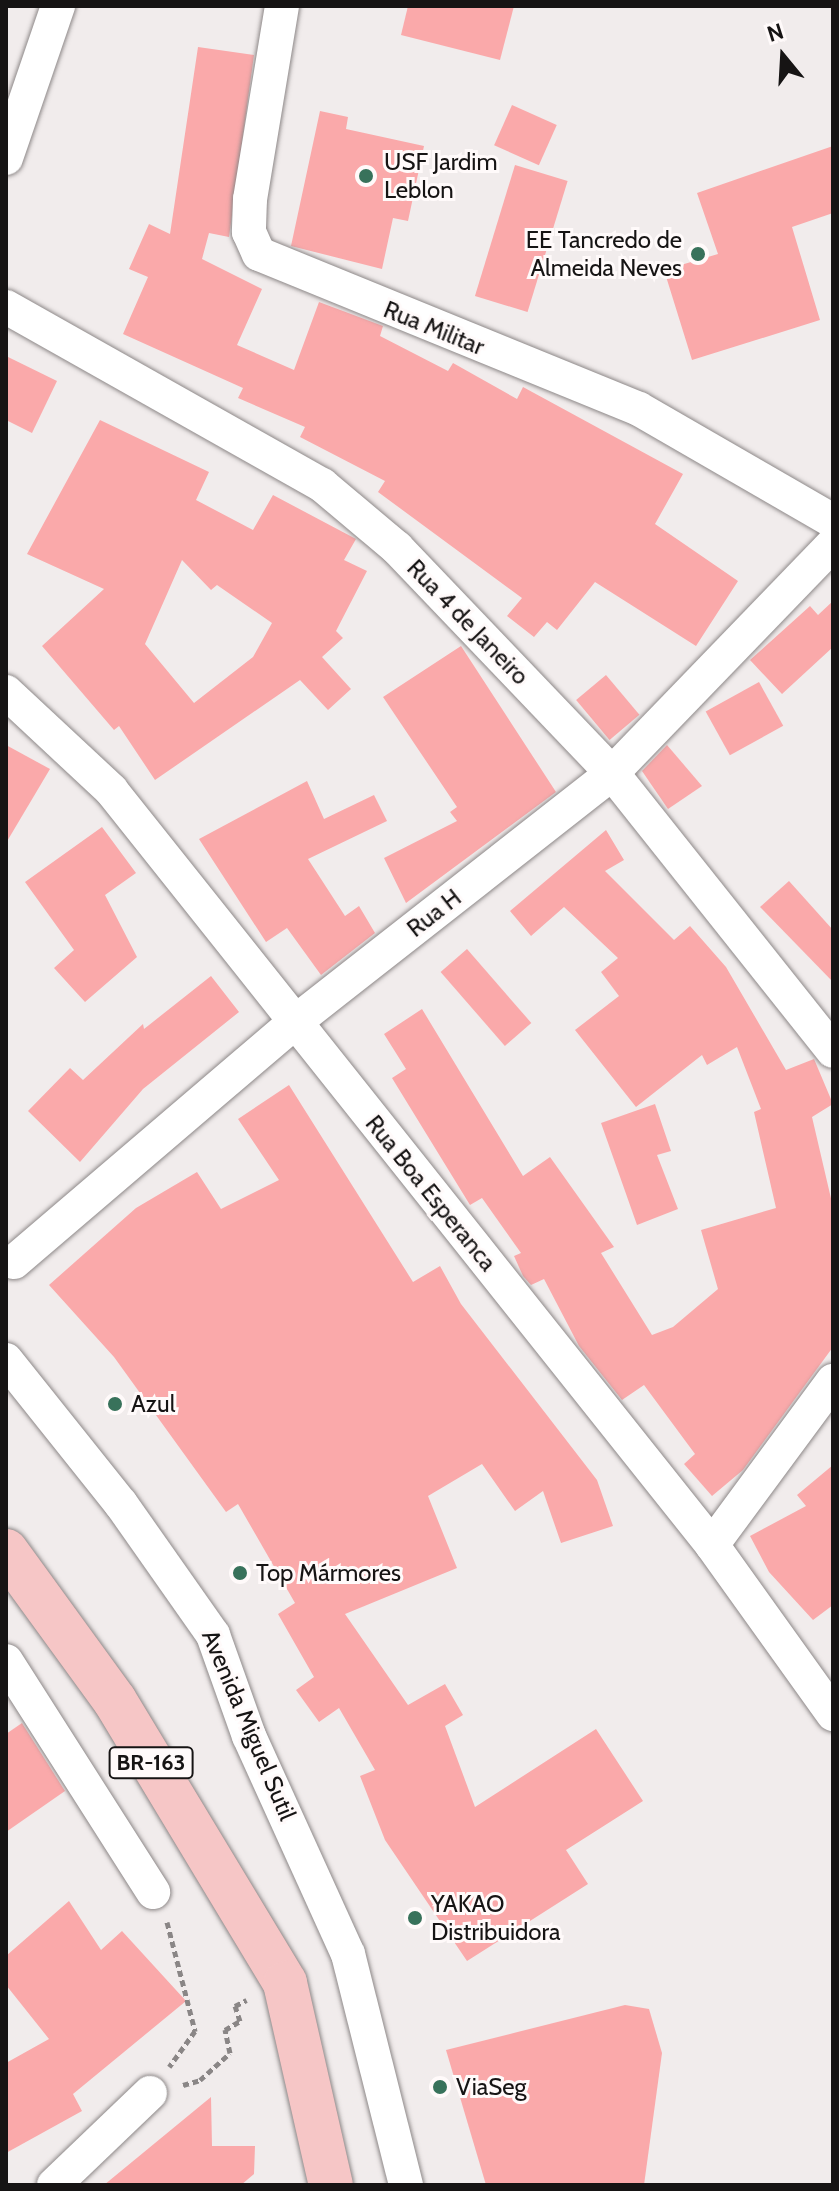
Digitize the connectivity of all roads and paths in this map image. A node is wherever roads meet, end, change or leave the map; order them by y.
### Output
1 (58, 6) edge
2 (282, 6) edge
3 (6, 158) edge
4 (6, 307) edge
5 (833, 521) edge
6 (833, 544) edge
7 (6, 692) edge
8 (612, 773) junction
9 (295, 1022) junction
10 (833, 1051) edge
11 (14, 1262) dead end
12 (6, 1360) edge
13 (833, 1381) edge
14 (712, 1545) junction
15 (6, 1551) edge
16 (6, 1661) edge
17 (833, 1714) edge
18 (153, 1892) joint
19 (235, 2006) dead end
20 (150, 2093) junction
21 (54, 2185) edge
22 (331, 2185) edge
23 (406, 2185) edge

1 - 3 street
2 - 5 street, Rua Militar
4 - 8 street, Rua 4 de Janeiro
6 - 8 street, Rua H
7 - 9 street, Rua Boa Esperanca
8 - 9 street, Rua H
8 - 10 street, Rua 4 de Janeiro
9 - 11 street, Rua H
9 - 14 street, Rua Boa Esperanca
12 - 23 street, Avenida Miguel Sutil
13 - 14 street
14 - 17 street, Rua Boa Esperanca
15 - 22 highway, BR-163
16 - 18 street
18 - 20 path
19 - 20 path
20 - 21 street

